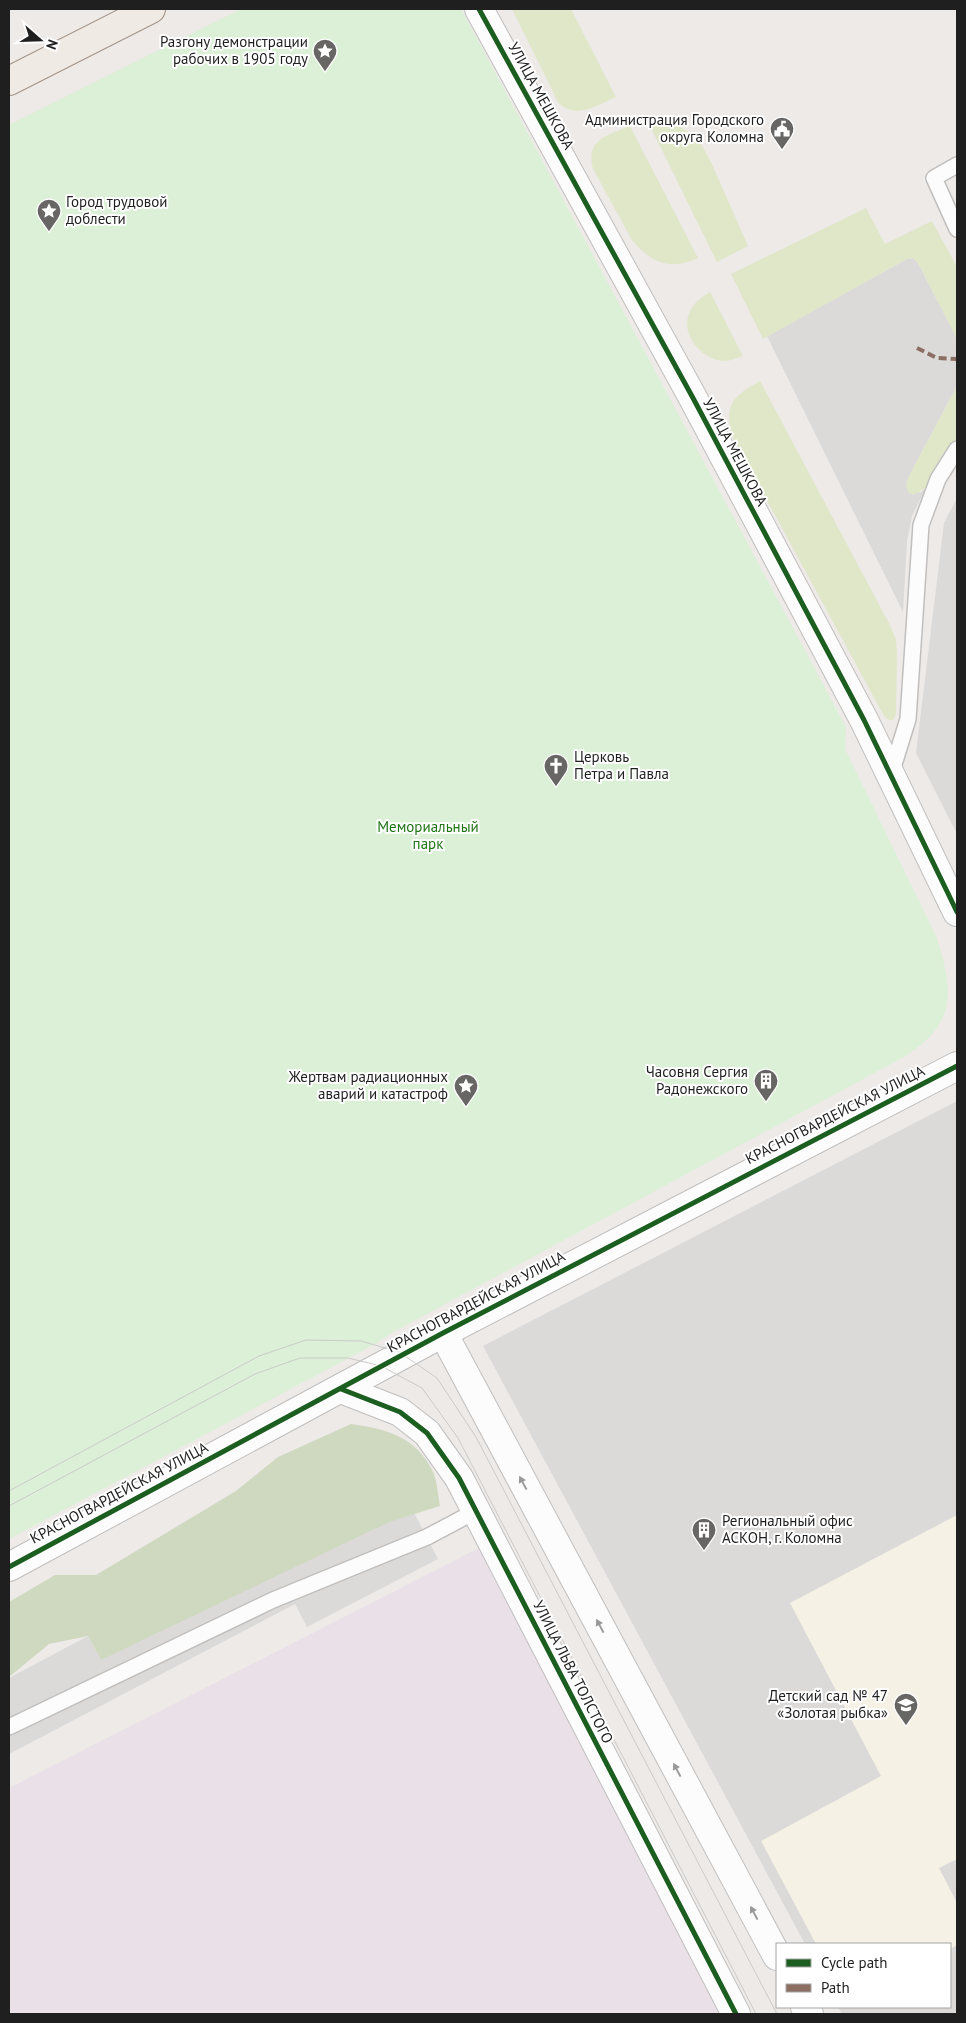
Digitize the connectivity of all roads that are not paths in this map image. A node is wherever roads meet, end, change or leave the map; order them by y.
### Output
1 (151, 9) edge
2 (479, 9) edge
3 (9, 80) edge
4 (957, 165) edge
5 (957, 229) edge
6 (957, 449) edge
7 (891, 776) junction
8 (957, 912) edge
9 (957, 1066) edge
10 (443, 1333) junction
11 (341, 1389) junction
12 (476, 1511) junction
13 (9, 1566) edge
14 (9, 1727) edge
15 (776, 1954) edge
16 (736, 2014) edge

1 - 3 main road
2 - 7 street, УЛИЦА МЕШКОВА
4 - 5 lane
6 - 7 lane
7 - 8 street, УЛИЦА МЕШКОВА
9 - 10 street, КРАСНОГВАРДЕЙСКАЯ УЛИЦА
10 - 11 street, КРАСНОГВАРДЕЙСКАЯ УЛИЦА
15 -> 10 street
11 - 12 street, УЛИЦА ЛЬВА ТОЛСТОГО
11 - 13 street, КРАСНОГВАРДЕЙСКАЯ УЛИЦА
12 - 14 lane
12 - 16 street, УЛИЦА ЛЬВА ТОЛСТОГО

